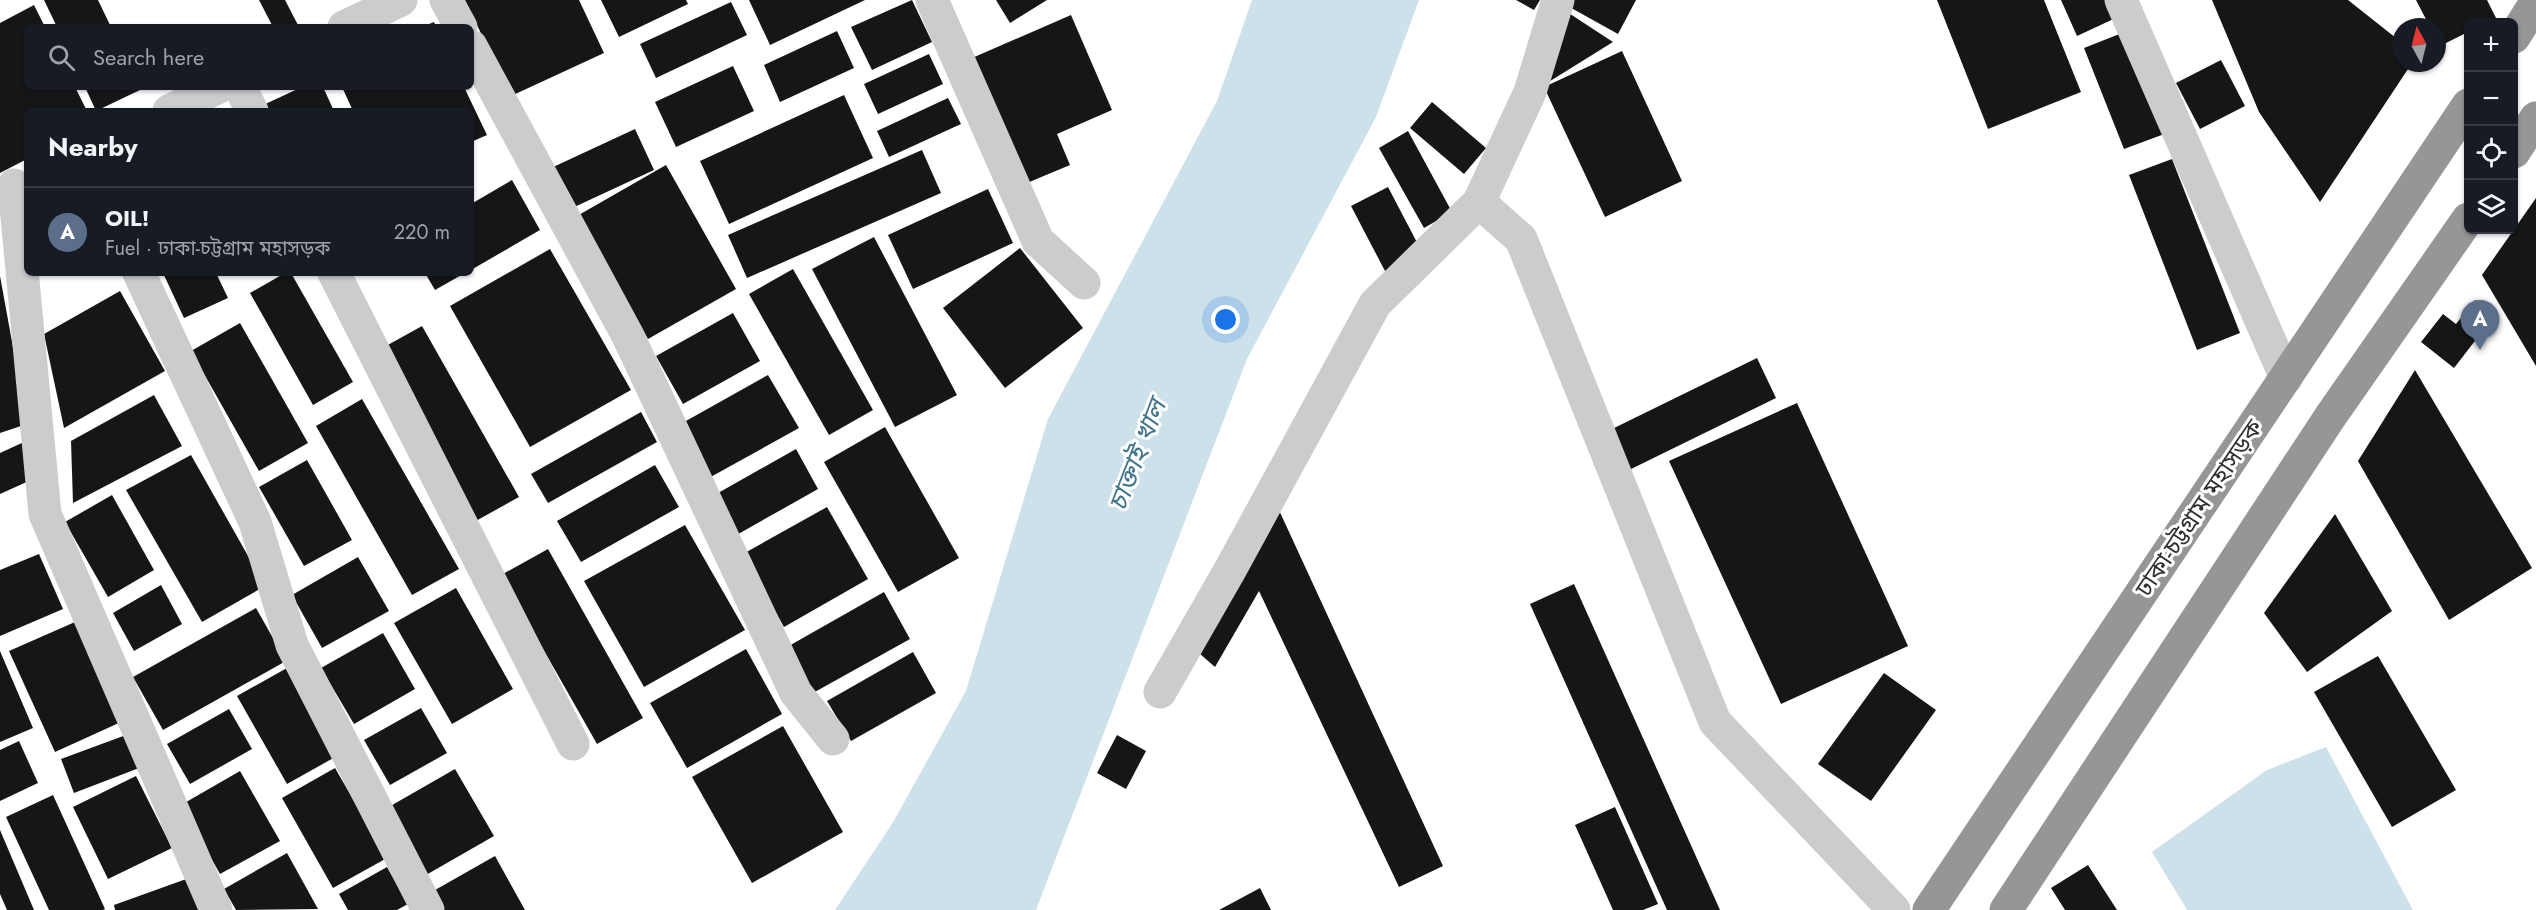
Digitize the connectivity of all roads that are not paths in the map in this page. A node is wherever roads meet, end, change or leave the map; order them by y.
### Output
1 (400, 0) edge
2 (446, 0) edge
3 (932, 0) edge
4 (1558, 0) edge
5 (2121, 0) edge
6 (2536, 2) edge
7 (350, 24) edge
8 (459, 24) edge
9 (2518, 31) edge
10 (474, 52) edge
11 (213, 90) edge
12 (242, 90) edge
13 (174, 108) edge
14 (250, 108) edge
15 (2464, 112) edge
16 (2536, 118) edge
17 (2518, 146) edge
18 (14, 185) edge
19 (1479, 202) junction
20 (2464, 226) edge
21 (140, 276) edge
22 (336, 276) edge
23 (1084, 283) dead end
24 (2286, 378) junction
25 (1160, 692) dead end
26 (832, 739) dead end
27 (573, 744) dead end
28 (216, 910) edge
29 (428, 910) edge
30 (1894, 910) edge
31 (1929, 910) edge
32 (2006, 910) edge

1 - 7 street
2 - 8 street
3 - 23 street
4 - 19 street
5 - 24 street
6 - 9 highway
10 - 26 street
11 - 13 street
12 - 14 street
15 - 24 highway, ঢাকা-চট্টগ্রাম মহাসড়ক
16 - 17 highway
18 - 28 street
19 - 25 street
19 - 30 street
20 - 32 highway
21 - 29 street
22 - 27 street
24 - 31 highway, ঢাকা-চট্টগ্রাম মহাসড়ক

